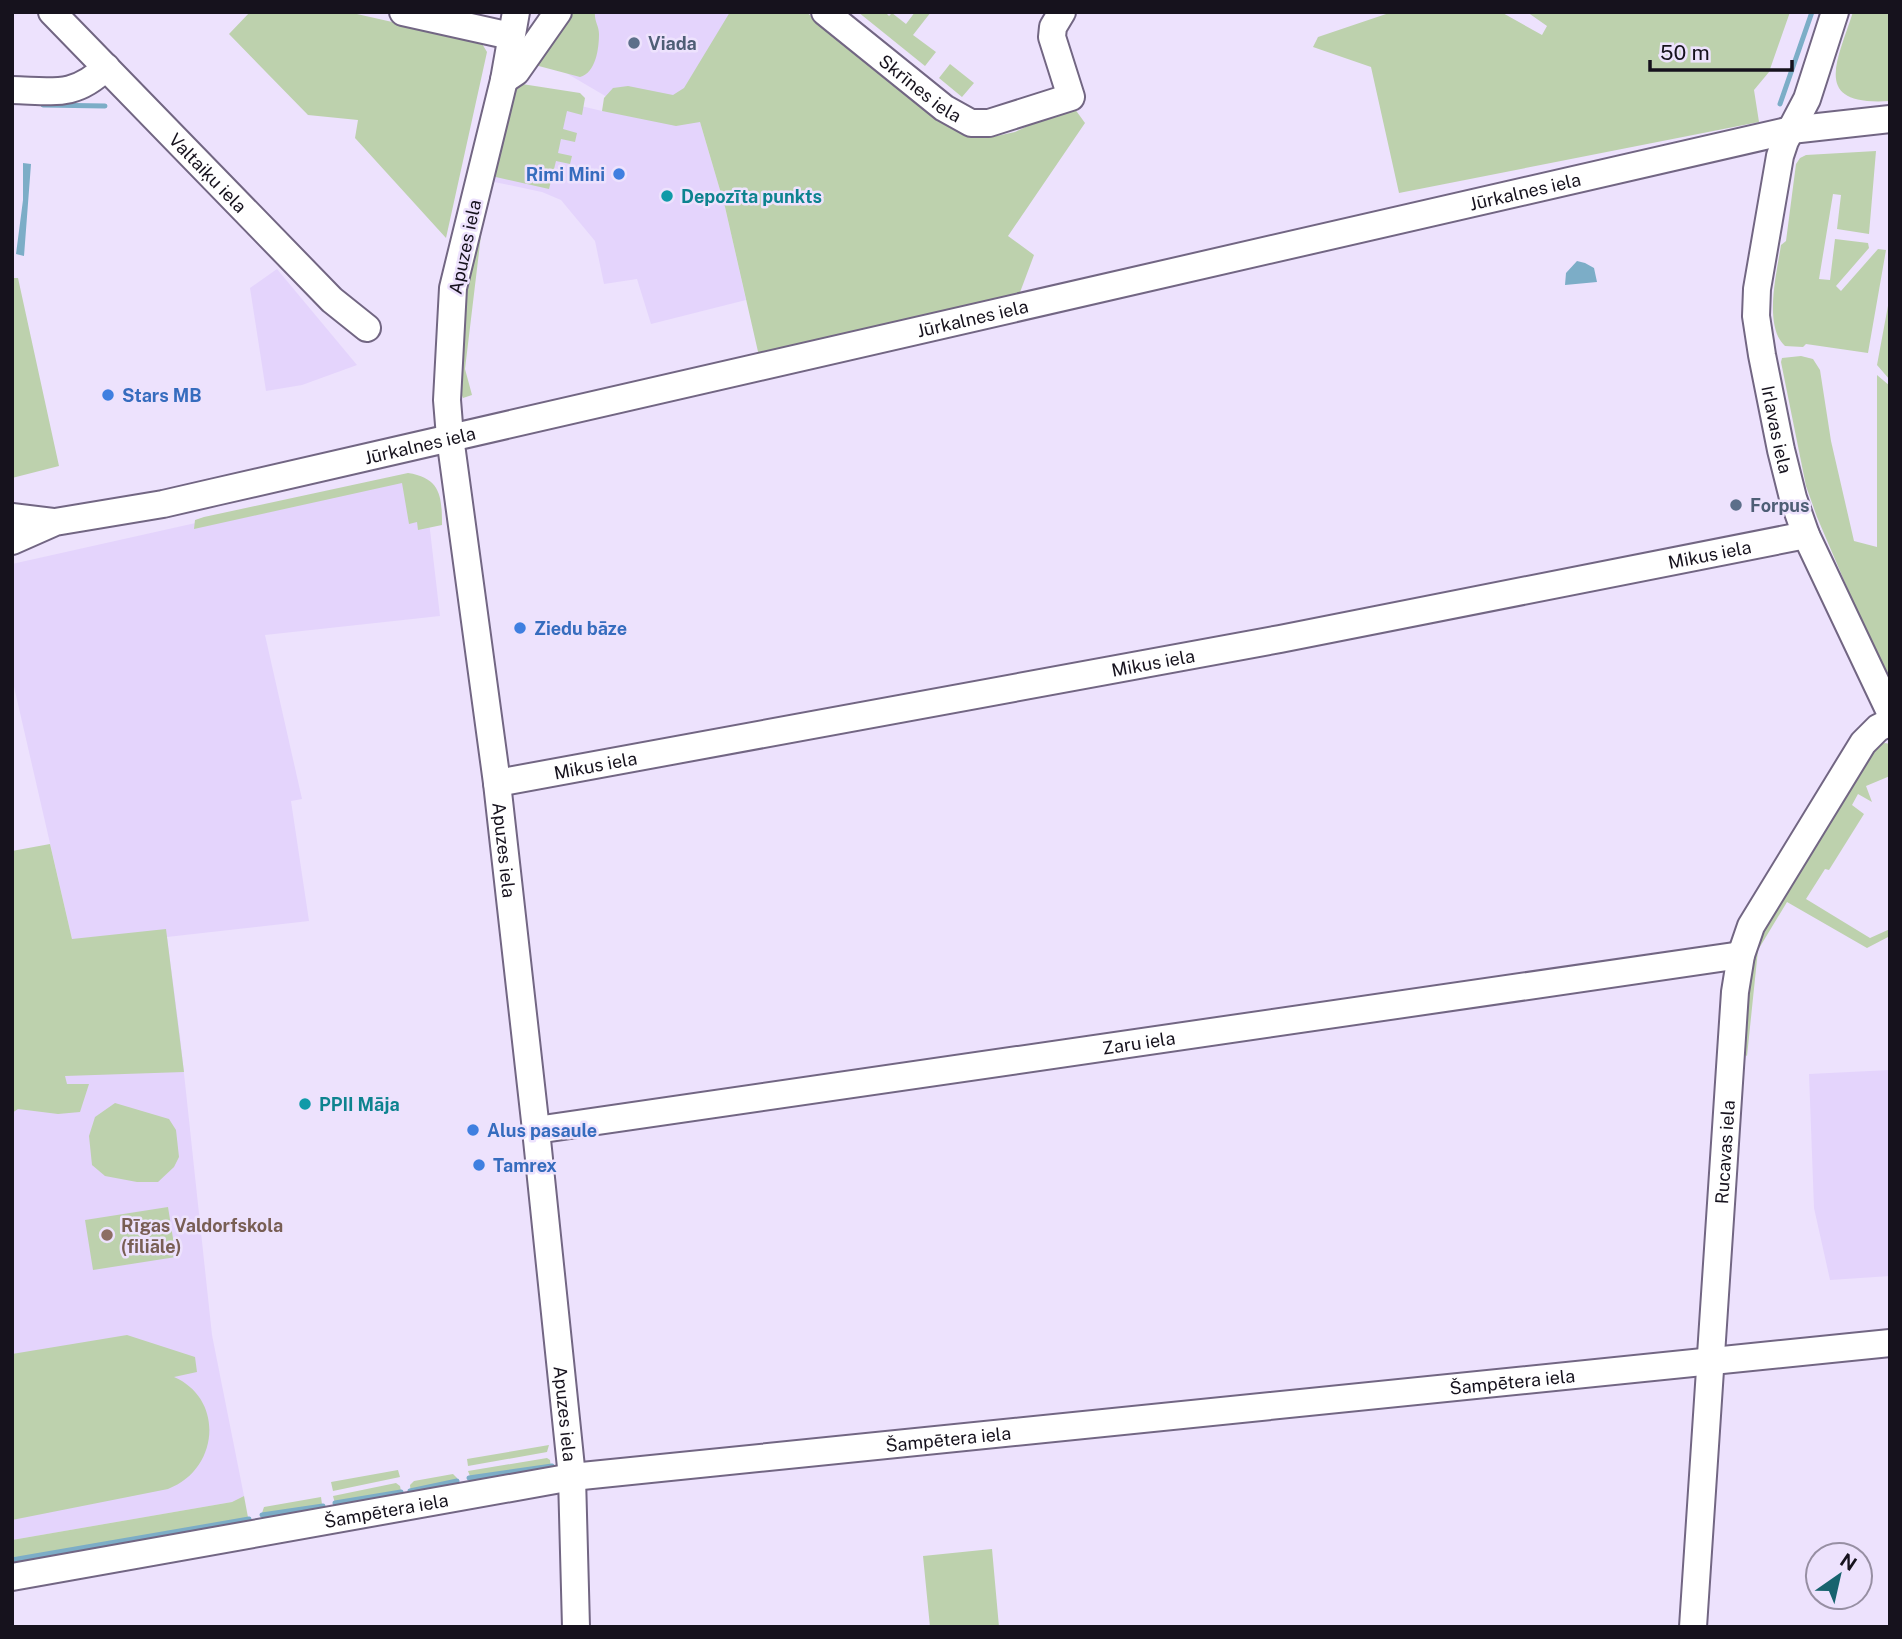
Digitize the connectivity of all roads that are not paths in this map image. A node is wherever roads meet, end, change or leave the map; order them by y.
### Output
1 (403, 12) edge
2 (558, 12) edge
3 (825, 12) edge
4 (1062, 12) edge
5 (1835, 12) edge
6 (62, 16) edge
7 (514, 24) edge
8 (106, 67) junction
9 (504, 80) junction
10 (12, 90) edge
11 (1890, 119) edge
12 (1791, 130) junction
13 (367, 328) dead end
14 (450, 437) junction
15 (12, 517) edge
16 (55, 522) junction
17 (1806, 535) junction
18 (12, 541) edge
19 (1890, 712) edge
20 (1890, 722) edge
21 (497, 783) junction
22 (1741, 955) junction
23 (536, 1130) junction
24 (1890, 1343) edge
25 (1709, 1362) junction
26 (572, 1477) junction
27 (12, 1577) edge
28 (576, 1627) edge
29 (1693, 1627) edge

1 - 7 street
2 - 9 street, Apuzes iela
3 - 4 street, Skrīnes iela
5 - 12 street, Irlavas iela
6 - 8 street, Valtaiķu iela
7 - 9 street, Apuzes iela
8 - 10 street
8 - 13 street, Valtaiķu iela
9 - 14 street, Apuzes iela
11 - 12 street, Jūrkalnes iela
12 - 14 street, Jūrkalnes iela
12 - 17 street, Irlavas iela
14 - 16 street, Jūrkalnes iela
14 - 21 street, Apuzes iela
15 - 16 street, Jūrkalnes iela
16 - 18 street, Jūrkalnes iela
17 - 19 street, Irlavas iela
17 - 21 street, Mikus iela
20 - 22 street, Rucavas iela
21 - 23 street, Apuzes iela
22 - 23 street, Zaru iela
22 - 25 street, Rucavas iela
23 - 26 street, Apuzes iela
24 - 25 street, Šampētera iela
25 - 26 street, Šampētera iela
25 - 29 street, Rucavas iela
26 - 27 street, Šampētera iela
26 - 28 street, Apuzes iela

